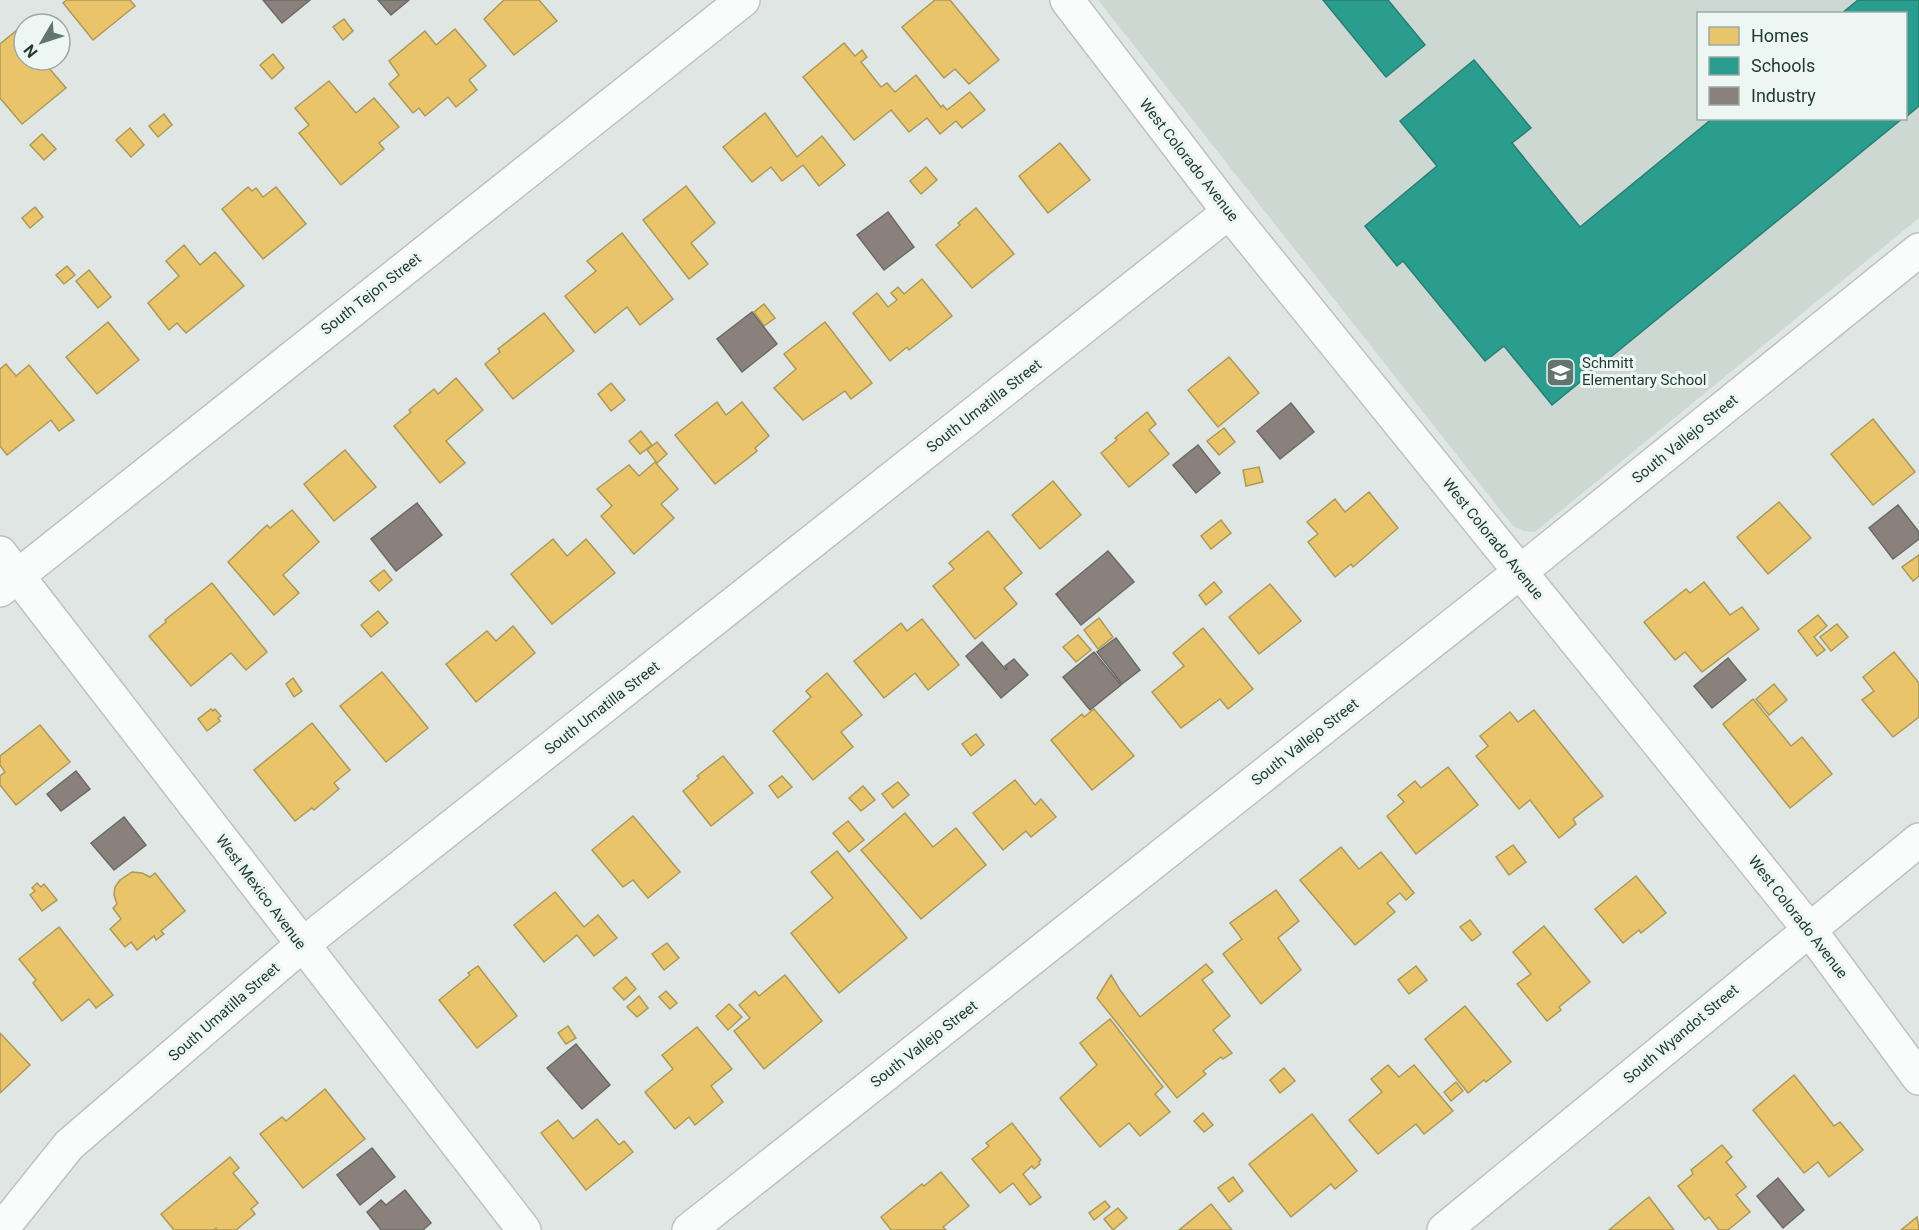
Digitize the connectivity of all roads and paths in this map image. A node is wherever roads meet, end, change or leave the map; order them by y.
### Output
1 (743, 0) edge
2 (1067, 0) edge
3 (1229, 212) junction
4 (1919, 250) edge
5 (6, 572) edge
6 (1520, 572) junction
7 (1919, 840) edge
8 (1809, 929) junction
9 (302, 945) junction
10 (1919, 1078) edge
11 (1, 1230) edge
12 (524, 1230) edge
13 (689, 1230) edge
14 (1444, 1230) edge

1 - 5 street, South Tejon Street
2 - 3 street, West Colorado Avenue
3 - 6 street, West Colorado Avenue
3 - 9 street, South Umatilla Street
4 - 6 street, South Vallejo Street
5 - 9 street, West Mexico Avenue
6 - 8 street, West Colorado Avenue
6 - 13 street, South Vallejo Street
7 - 8 street, South Wyandot Street
8 - 10 street, West Colorado Avenue
8 - 14 street, South Wyandot Street
9 - 11 street, South Umatilla Street
9 - 12 street, West Mexico Avenue

